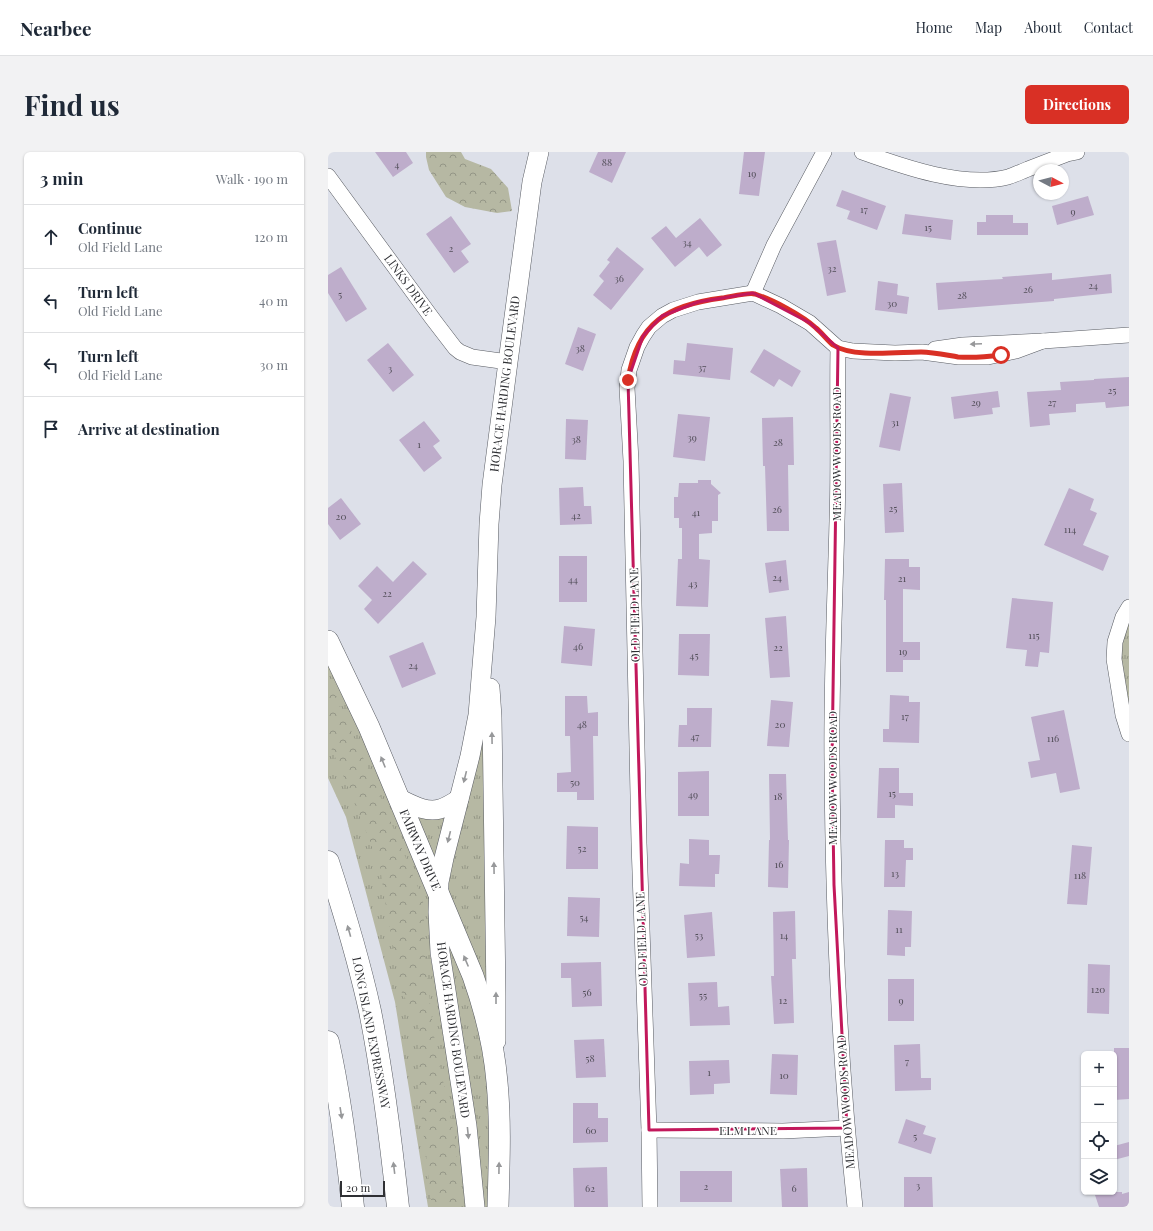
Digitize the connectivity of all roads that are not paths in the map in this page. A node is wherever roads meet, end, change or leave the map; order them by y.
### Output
1 (539, 152) edge
2 (824, 152) edge
3 (862, 152) edge
4 (1077, 152) edge
5 (328, 176) edge
6 (753, 293) junction
7 (1129, 335) edge
8 (838, 348) junction
9 (508, 362) junction
10 (1129, 607) edge
11 (486, 617) junction
12 (328, 641) edge
13 (1129, 734) edge
14 (398, 798) junction
15 (459, 799) junction
16 (328, 862) edge
17 (439, 895) junction
18 (328, 1042) edge
19 (495, 1065) junction
20 (846, 1128) junction
21 (649, 1130) junction
22 (353, 1207) edge
23 (398, 1207) edge
24 (475, 1207) edge
25 (498, 1207) edge
26 (650, 1207) edge
27 (855, 1207) edge

1 - 9 street, HORACE HARDING BOULEVARD
2 - 6 street
3 - 4 street
5 - 9 street, LINKS DRIVE
6 - 8 street
6 - 21 street, OLD FIELD LANE
7 - 8 street
8 - 20 street, MEADOW WOODS ROAD
9 - 11 street, HORACE HARDING BOULEVARD
10 - 13 street
11 -> 15 street, HORACE HARDING BOULEVARD
19 -> 11 street, HORACE HARDING BOULEVARD
14 -> 12 main road, FAIRWAY DRIVE
14 - 15 street
14 - 17 main road, FAIRWAY DRIVE
15 -> 17 street, HORACE HARDING BOULEVARD
23 -> 16 highway, LONG ISLAND EXPRESSWAY
19 -> 17 main road, FAIRWAY DRIVE
17 -> 24 street, HORACE HARDING BOULEVARD
18 -> 22 highway
25 -> 19 main road, HORACE HARDING BOULEVARD
20 - 21 street, ELM LANE
20 - 27 street, MEADOW WOODS ROAD
21 - 26 street, OLD FIELD LANE

